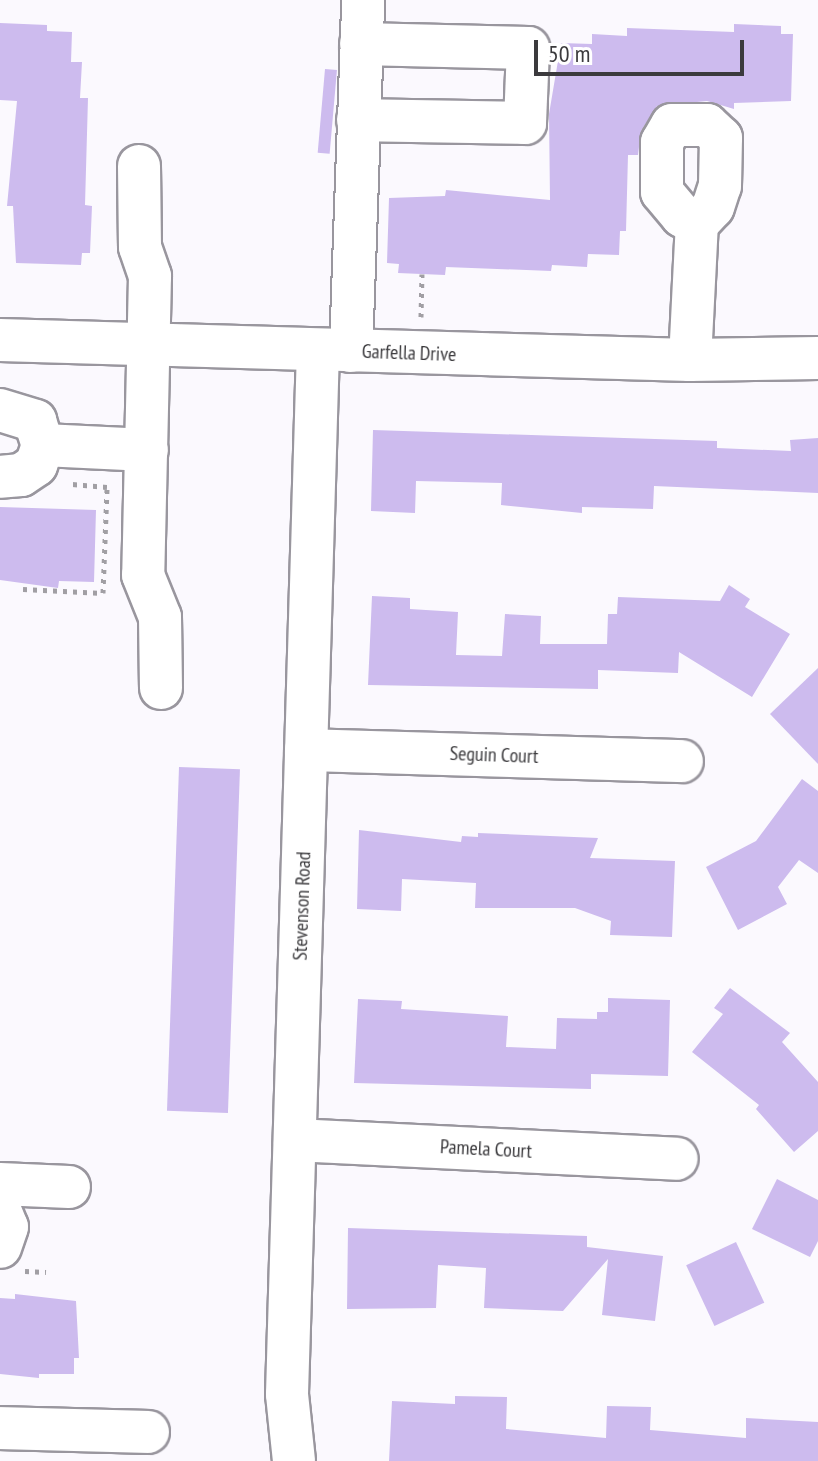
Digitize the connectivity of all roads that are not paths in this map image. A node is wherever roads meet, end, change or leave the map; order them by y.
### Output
1 (363, 0) edge
2 (361, 44) junction
3 (358, 120) junction
4 (139, 166) dead end
5 (697, 224) dead end
6 (0, 340) edge
7 (148, 345) junction
8 (334, 351) junction
9 (818, 358) edge
10 (690, 360) junction
11 (0, 410) edge
12 (43, 445) junction
13 (147, 450) junction
14 (0, 477) edge
15 (161, 688) dead end
16 (306, 750) junction
17 (682, 761) dead end
18 (295, 1140) junction
19 (677, 1159) dead end
20 (0, 1184) edge
21 (69, 1187) dead end
22 (0, 1210) edge
23 (0, 1247) edge
24 (0, 1428) edge
25 (148, 1432) dead end
26 (294, 1461) edge

1 - 2 street, Stevenson Road
2 - 3 street, Stevenson Road
2 - 3 street
3 - 8 street, Stevenson Road
4 - 7 street
5 - 10 street
6 - 7 street, Garfella Drive
7 - 8 street, Garfella Drive
7 - 13 street
8 - 10 street, Garfella Drive
8 - 16 street, Stevenson Road
9 - 10 street, Garfella Drive
11 - 12 street
12 - 13 street
12 - 14 street
13 - 15 street
16 - 17 street, Seguin Court
16 - 18 street, Stevenson Road
18 - 19 street, Pamela Court
18 - 26 street, Stevenson Road
20 - 21 street
22 - 23 street
24 - 25 street

